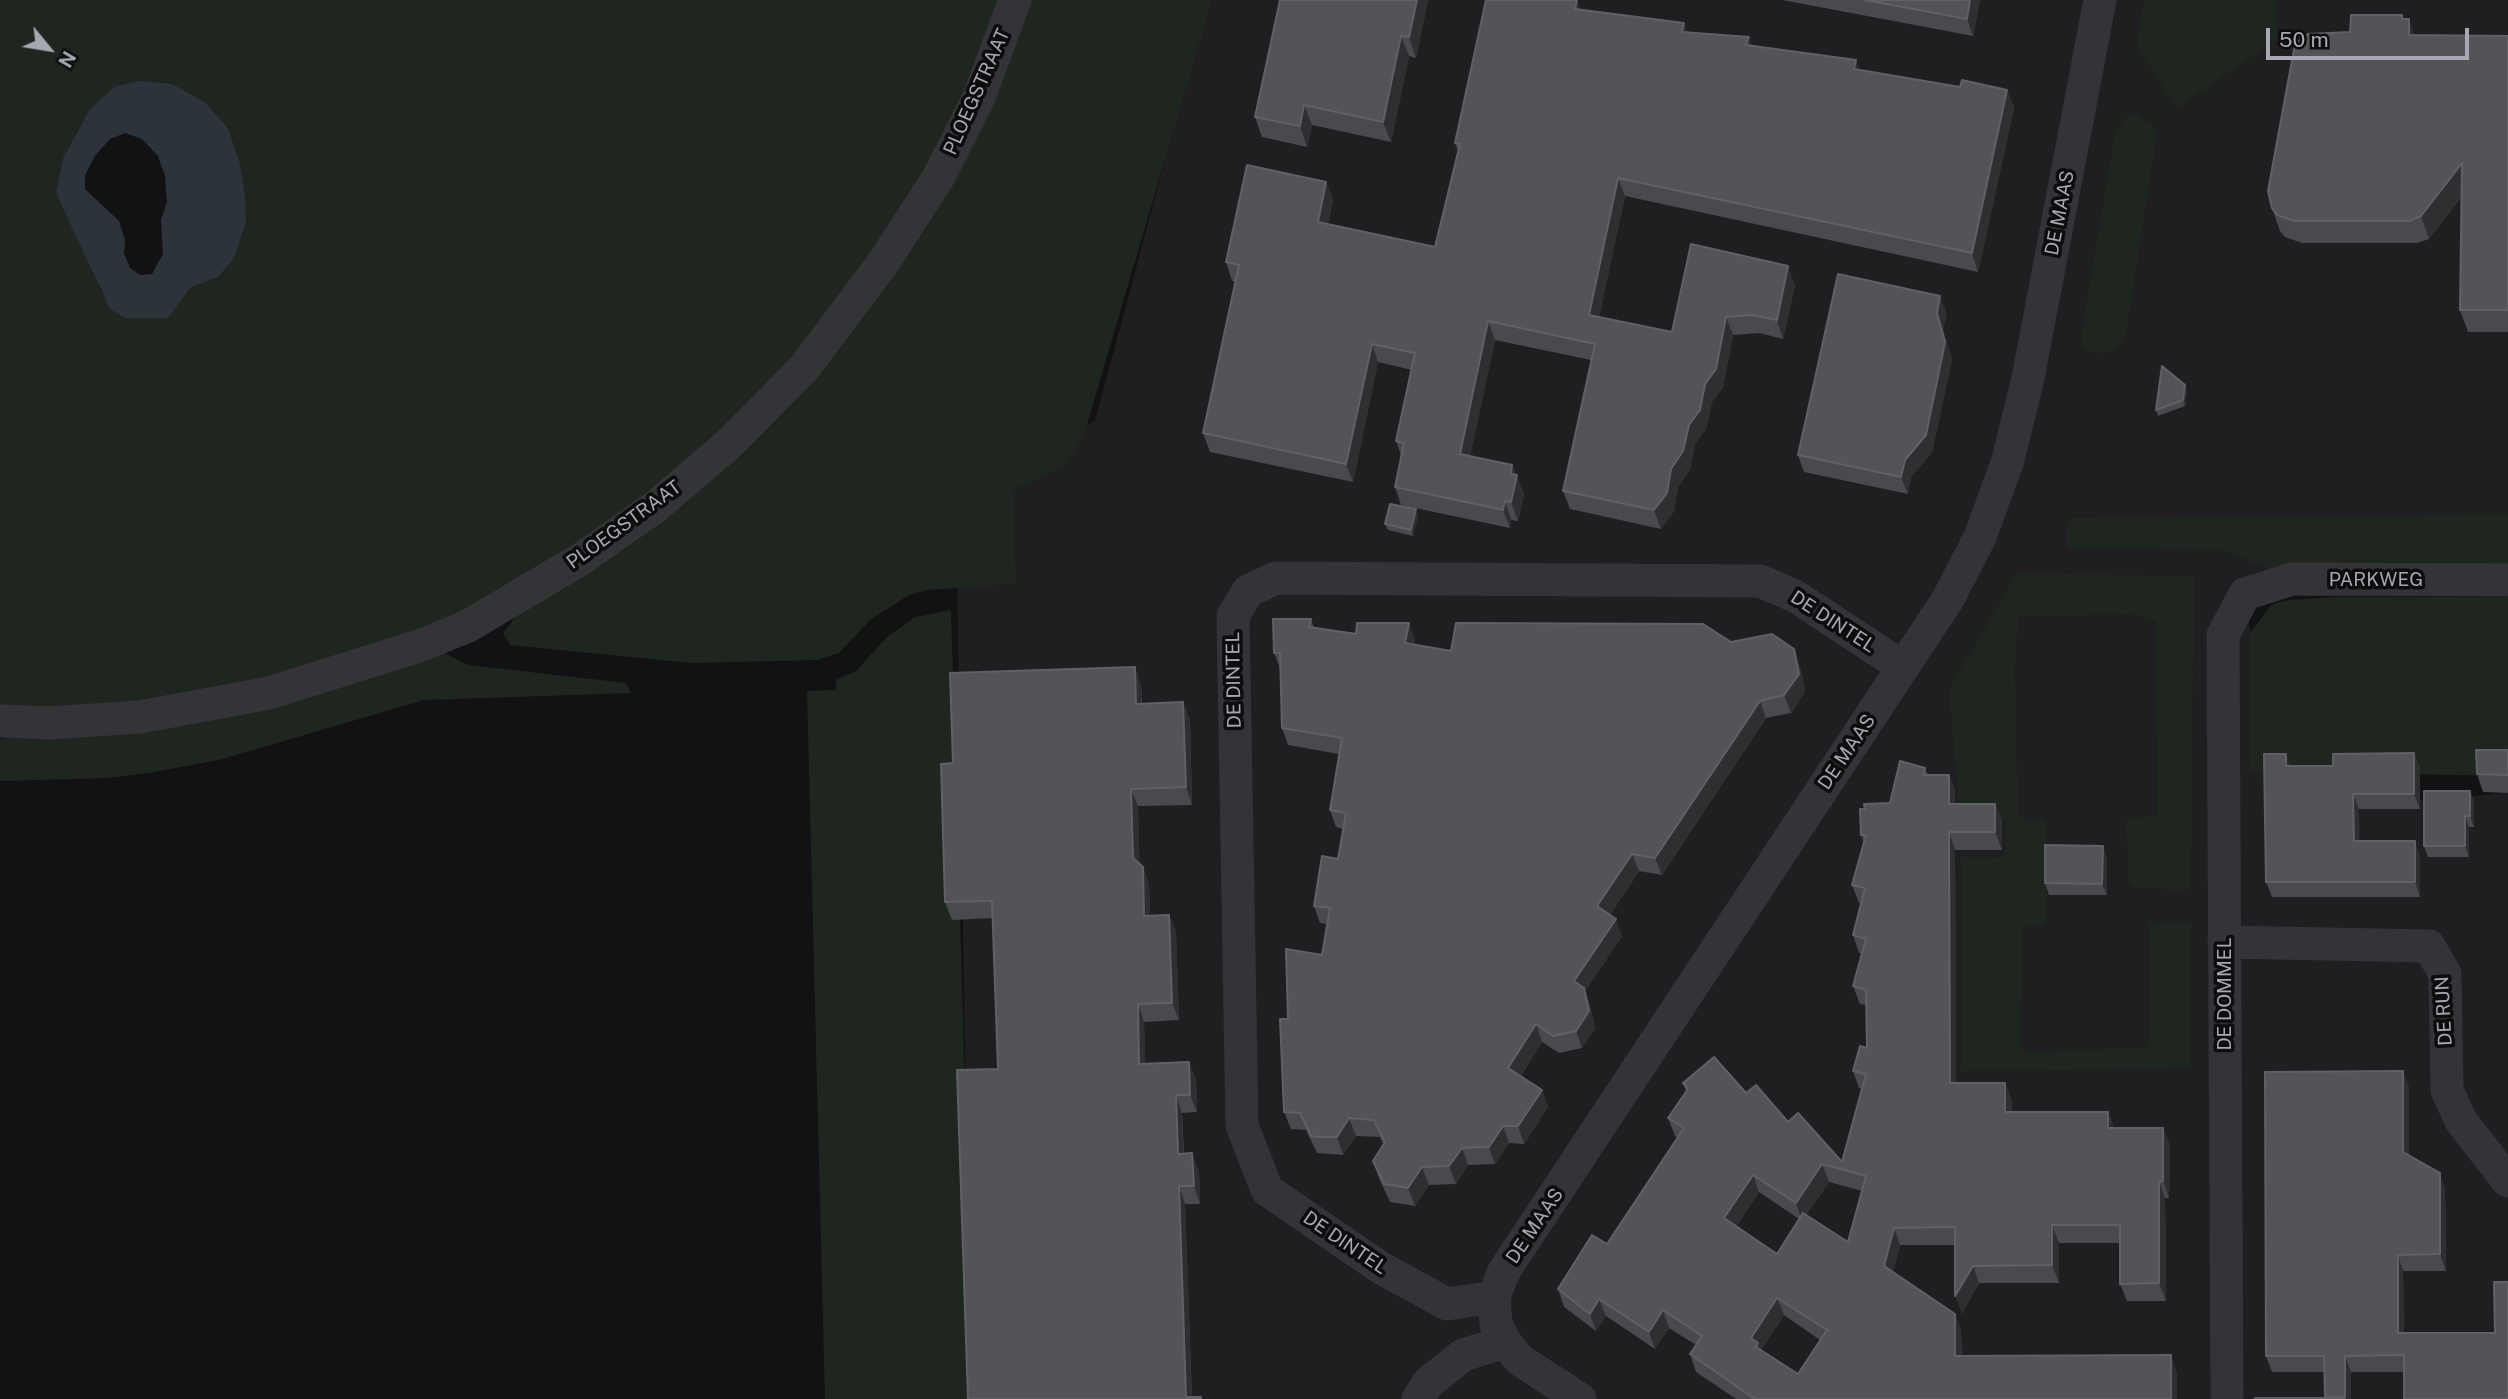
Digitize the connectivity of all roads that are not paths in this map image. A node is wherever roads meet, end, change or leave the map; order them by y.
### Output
1 (1015, 0) edge
2 (2100, 0) edge
3 (2508, 580) edge
4 (2245, 594) joint
5 (1903, 667) junction
6 (0, 721) edge
7 (2224, 942) junction
8 (2508, 1181) edge
9 (1494, 1297) junction
10 (1505, 1342) junction
11 (1418, 1399) edge
12 (1580, 1399) edge
13 (2227, 1399) edge

1 - 6 street, PLOEGSTRAAT
2 - 5 street, DE MAAS
3 - 4 street, PARKWEG
4 - 7 street, DE DOMMEL
5 - 9 street, DE MAAS
5 - 9 street, DE DINTEL
7 - 8 street, DE RUN
7 - 13 street, DE DOMMEL
9 - 10 street
10 - 11 street
10 - 12 street

